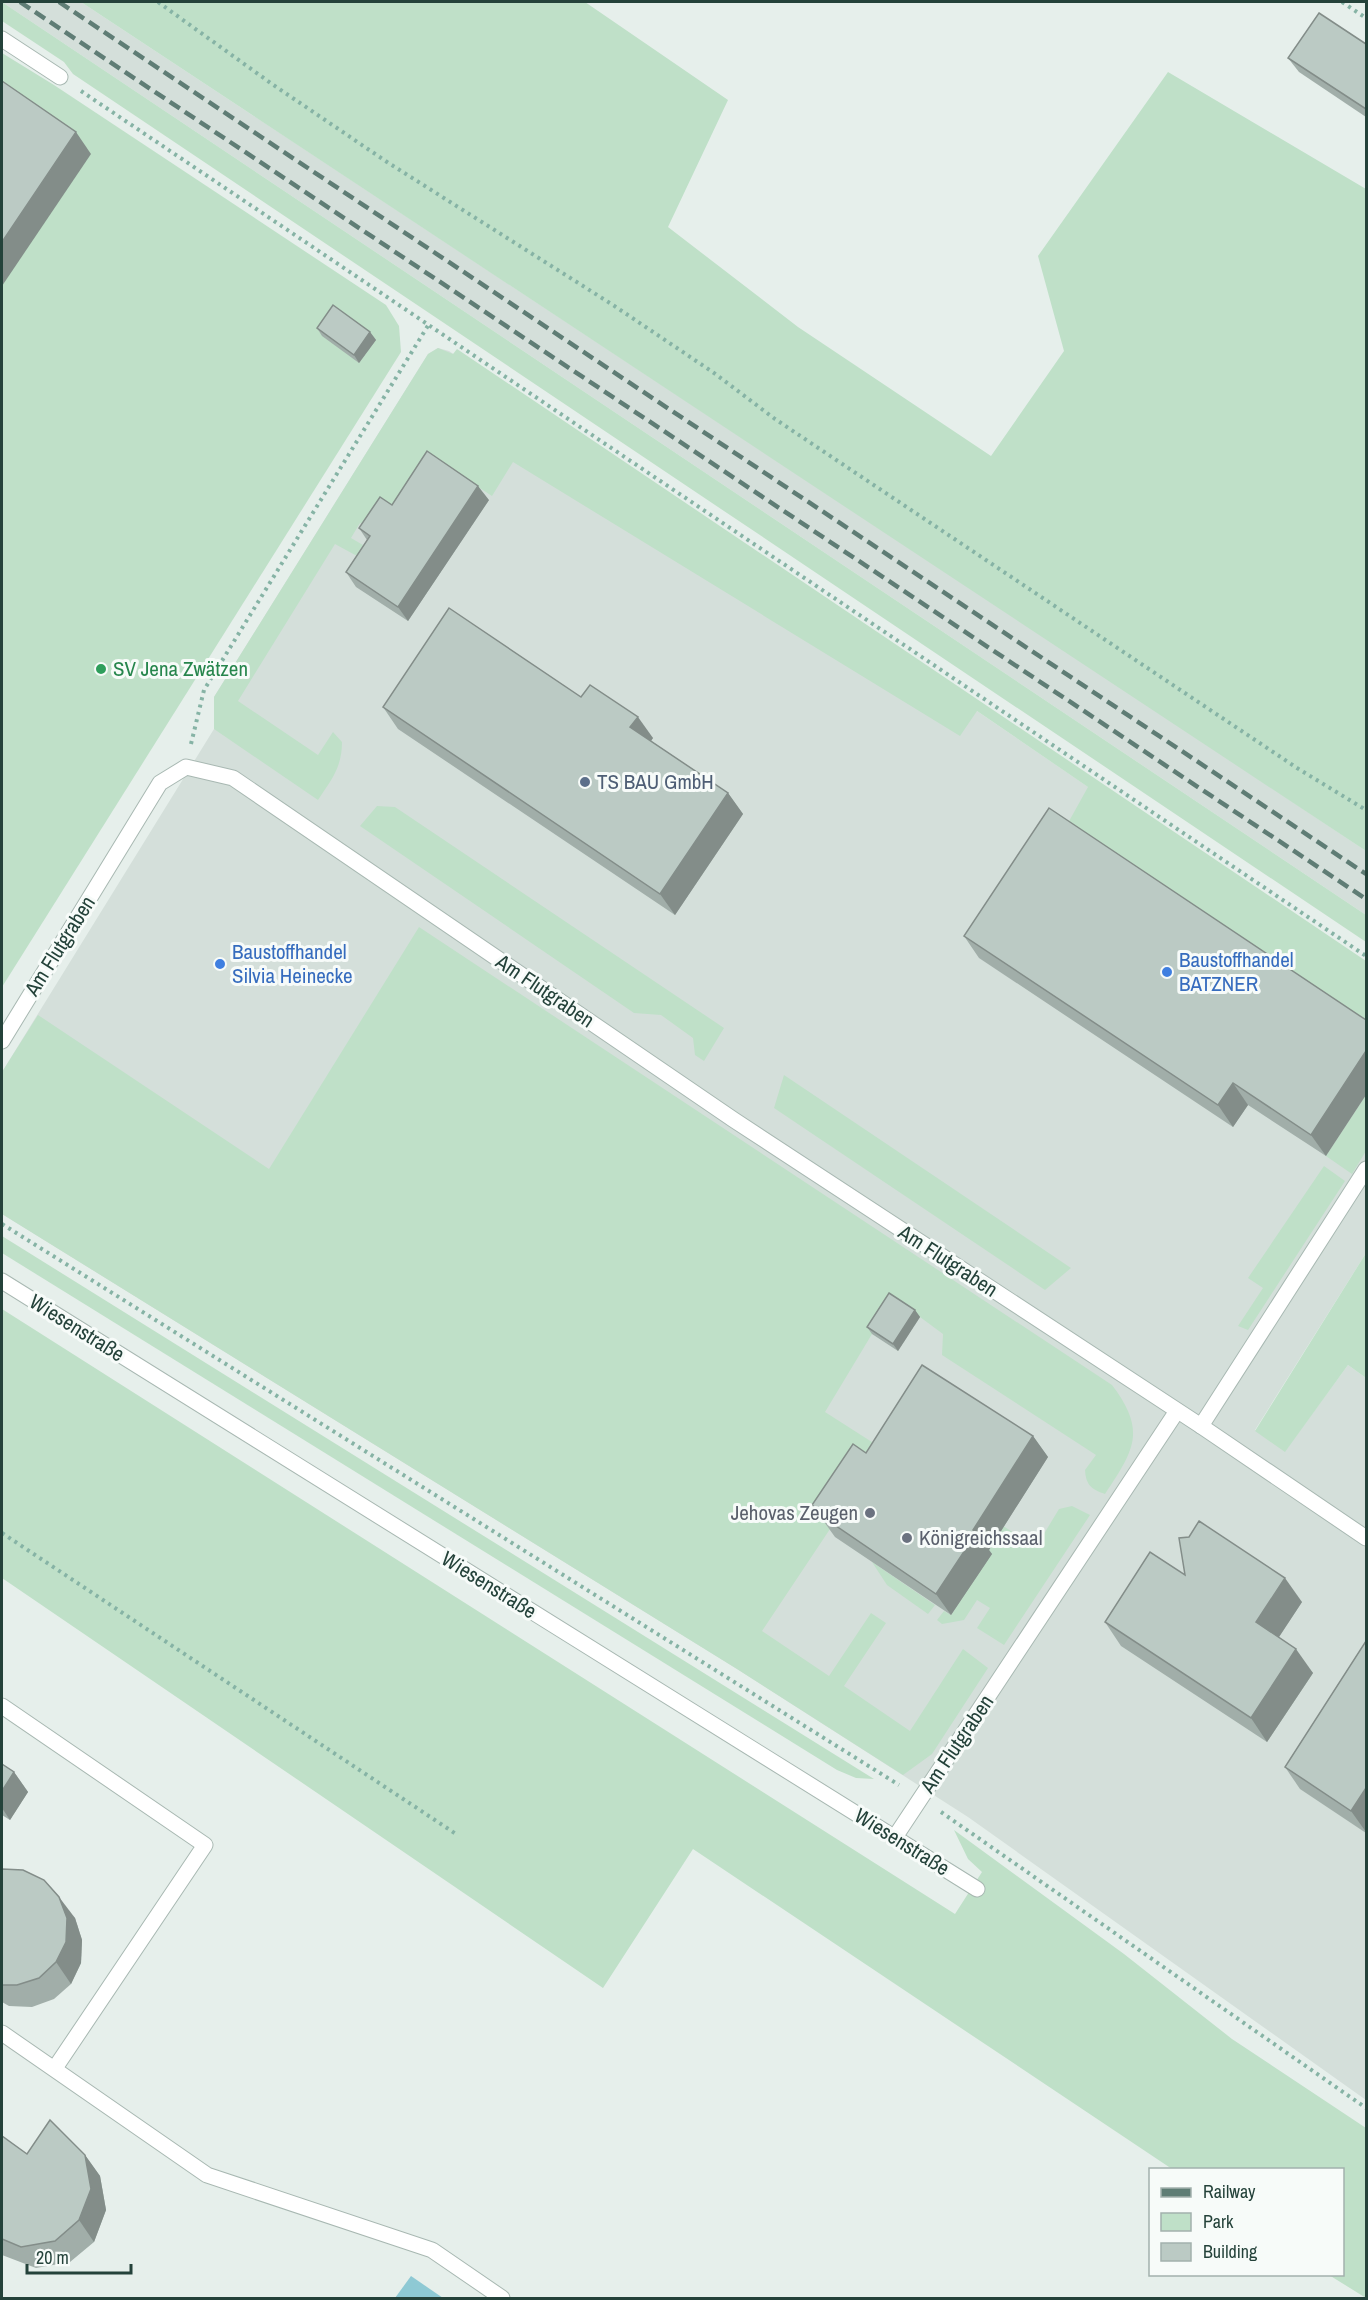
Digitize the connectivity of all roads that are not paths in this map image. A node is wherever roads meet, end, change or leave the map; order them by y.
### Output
1 (2, 39) edge
2 (60, 77) road end
3 (2, 1041) edge
4 (1366, 1169) edge
5 (2, 1281) edge
6 (1177, 1411) junction
7 (1201, 1426) junction
8 (1366, 1538) edge
9 (2, 1706) edge
10 (895, 1837) junction
11 (977, 1889) dead end
12 (4, 2040) edge
13 (55, 2068) junction
14 (502, 2298) edge

1 - 2 lane
3 - 6 lane, Am Flutgraben
4 - 7 lane
5 - 10 lane, Wiesenstraße
6 - 7 lane, Am Flutgraben
6 - 10 lane, Am Flutgraben
7 - 8 lane, Am Flutgraben
9 - 13 lane
10 - 11 lane, Wiesenstraße
12 - 13 lane
13 - 14 lane

